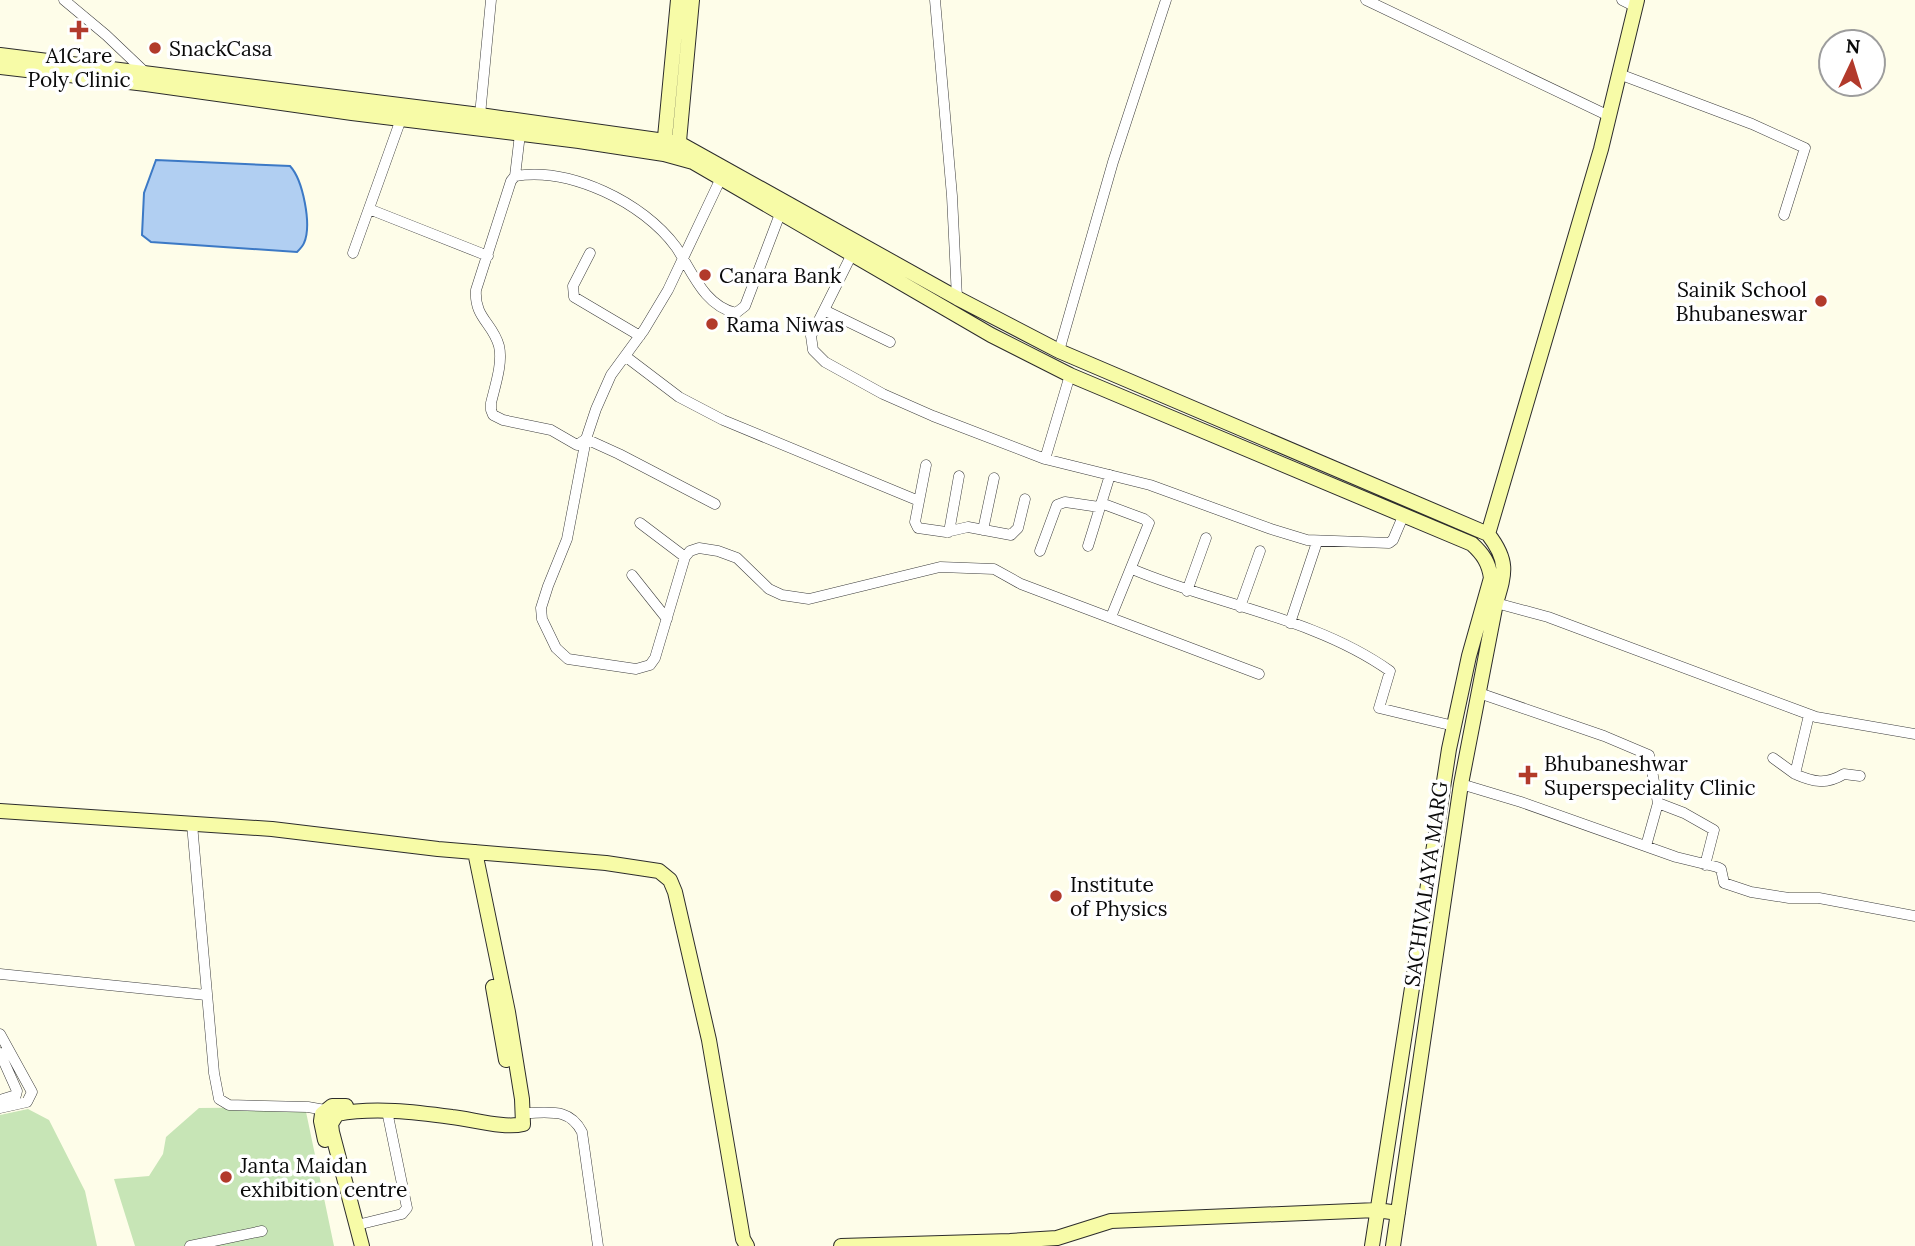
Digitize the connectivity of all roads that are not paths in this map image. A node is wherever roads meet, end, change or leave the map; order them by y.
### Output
1 (64, 0) edge
2 (491, 0) edge
3 (678, 0) edge
4 (692, 0) edge
5 (935, 0) edge
6 (1166, 0) edge
7 (1366, 0) edge
8 (1622, 0) edge
9 (1637, 3) edge
10 (0, 55) edge
11 (0, 67) edge
12 (1619, 74) junction
13 (147, 79) junction
14 (480, 115) junction
15 (1609, 116) junction
16 (401, 119) junction
17 (520, 134) junction
18 (671, 148) junction
19 (515, 176) junction
20 (722, 178) junction
21 (369, 209) junction
22 (780, 214) junction
23 (1784, 215) dead end
24 (353, 253) dead end
25 (590, 253) dead end
26 (852, 254) junction
27 (488, 256) junction
28 (682, 258) junction
29 (957, 298) junction
30 (824, 310) junction
31 (996, 319) junction
32 (988, 333) junction
33 (640, 336) junction
34 (890, 342) dead end
35 (1059, 351) junction
36 (625, 356) junction
37 (1070, 374) junction
38 (586, 439) junction
39 (1045, 459) junction
40 (926, 465) dead end
41 (1110, 475) junction
42 (959, 476) dead end
43 (994, 478) dead end
44 (1025, 499) dead end
45 (919, 500) junction
46 (715, 504) dead end
47 (1100, 505) junction
48 (1405, 514) junction
49 (640, 523) dead end
50 (983, 530) junction
51 (949, 532) junction
52 (1488, 534) junction
53 (1206, 538) dead end
54 (1317, 542) junction
55 (1088, 547) dead end
56 (1040, 551) dead end
57 (1260, 551) dead end
58 (685, 557) junction
59 (1132, 569) junction
60 (632, 575) dead end
61 (1187, 591) junction
62 (1496, 603) junction
63 (1240, 607) junction
64 (1111, 617) junction
65 (667, 619) junction
66 (1290, 623) junction
67 (1259, 674) dead end
68 (1479, 693) junction
69 (1809, 715) junction
70 (1454, 726) junction
71 (1915, 734) edge
72 (1448, 757) junction
73 (1773, 758) dead end
74 (1466, 761) junction
75 (1795, 770) junction
76 (1860, 776) dead end
77 (1461, 784) junction
78 (1658, 803) junction
79 (0, 811) edge
80 (192, 824) junction
81 (1646, 846) junction
82 (471, 851) junction
83 (1705, 865) junction
84 (1915, 916) edge
85 (0, 974) edge
86 (206, 995) junction
87 (0, 1034) edge
88 (0, 1053) edge
89 (0, 1100) edge
90 (0, 1108) edge
91 (325, 1110) junction
92 (387, 1111) junction
93 (523, 1113) junction
94 (1377, 1210) junction
95 (1398, 1213) junction
96 (357, 1225) junction
97 (262, 1231) dead end
98 (190, 1246) edge
99 (354, 1246) edge
100 (362, 1246) edge
101 (598, 1246) edge
102 (747, 1246) edge
103 (841, 1246) edge
104 (1372, 1246) edge
105 (1393, 1246) edge

1 - 13 street
2 - 14 street
3 - 18 main road
4 - 18 main road
5 - 29 street
6 - 35 street
7 - 15 street
8 - 9 street
9 - 12 main road
10 - 13 main road
11 - 13 main road
12 - 15 main road
12 - 23 street
13 - 14 main road
13 - 16 main road
14 - 18 main road
15 - 52 main road
16 - 17 main road
16 - 21 street
17 - 18 main road
17 - 19 street
18 - 20 main road
18 - 29 main road
19 - 27 street
19 - 28 street
20 - 22 main road
20 - 28 street
21 - 24 street
21 - 27 street
22 - 26 main road
22 - 28 street
25 - 33 street
26 - 30 street
26 - 32 main road
27 - 38 street
28 - 33 street
29 - 31 main road
30 - 34 street
30 - 39 street
31 - 32 main road
31 - 35 main road
32 - 37 main road
33 - 36 street
35 - 52 main road
36 - 38 street
36 - 45 street
37 - 39 street
37 - 48 main road
38 - 46 street
38 - 65 street
39 - 41 street
40 - 45 street
41 - 47 street
41 - 54 street
42 - 51 street
43 - 50 street
44 - 50 street
45 - 51 street
47 - 55 street
47 - 56 street
47 - 59 street
48 - 54 street
48 - 70 main road
49 - 58 street
50 - 51 street
52 - 62 main road, SACHIVALAYA MARG
53 - 61 street
54 - 66 street
57 - 63 street
58 - 64 street
58 - 65 street
59 - 61 street
59 - 64 street
60 - 65 street
61 - 63 street
62 - 68 main road, SACHIVALAYA MARG
62 - 69 street
63 - 66 street
64 - 67 street
66 - 70 street
68 - 74 main road, SACHIVALAYA MARG
68 - 78 street
69 - 71 street
69 - 75 street
70 - 72 main road
72 - 74 main road
72 - 94 main road
73 - 75 street
74 - 77 main road, SACHIVALAYA MARG
75 - 76 street
77 - 81 street
77 - 95 main road, SACHIVALAYA MARG
78 - 81 street
78 - 83 street
79 - 80 main road
80 - 82 main road
80 - 86 street
81 - 83 street
82 - 91 main road
82 - 93 main road
82 - 102 main road
83 - 84 street
85 - 86 street
86 - 91 street
87 - 90 street
88 - 89 street
91 - 99 main road
92 - 93 main road
92 - 96 street
92 - 96 main road
93 - 101 street
94 - 95 main road
94 - 103 main road
94 - 104 main road
95 - 105 main road, SACHIVALAYA MARG
96 - 100 main road
97 - 98 street

